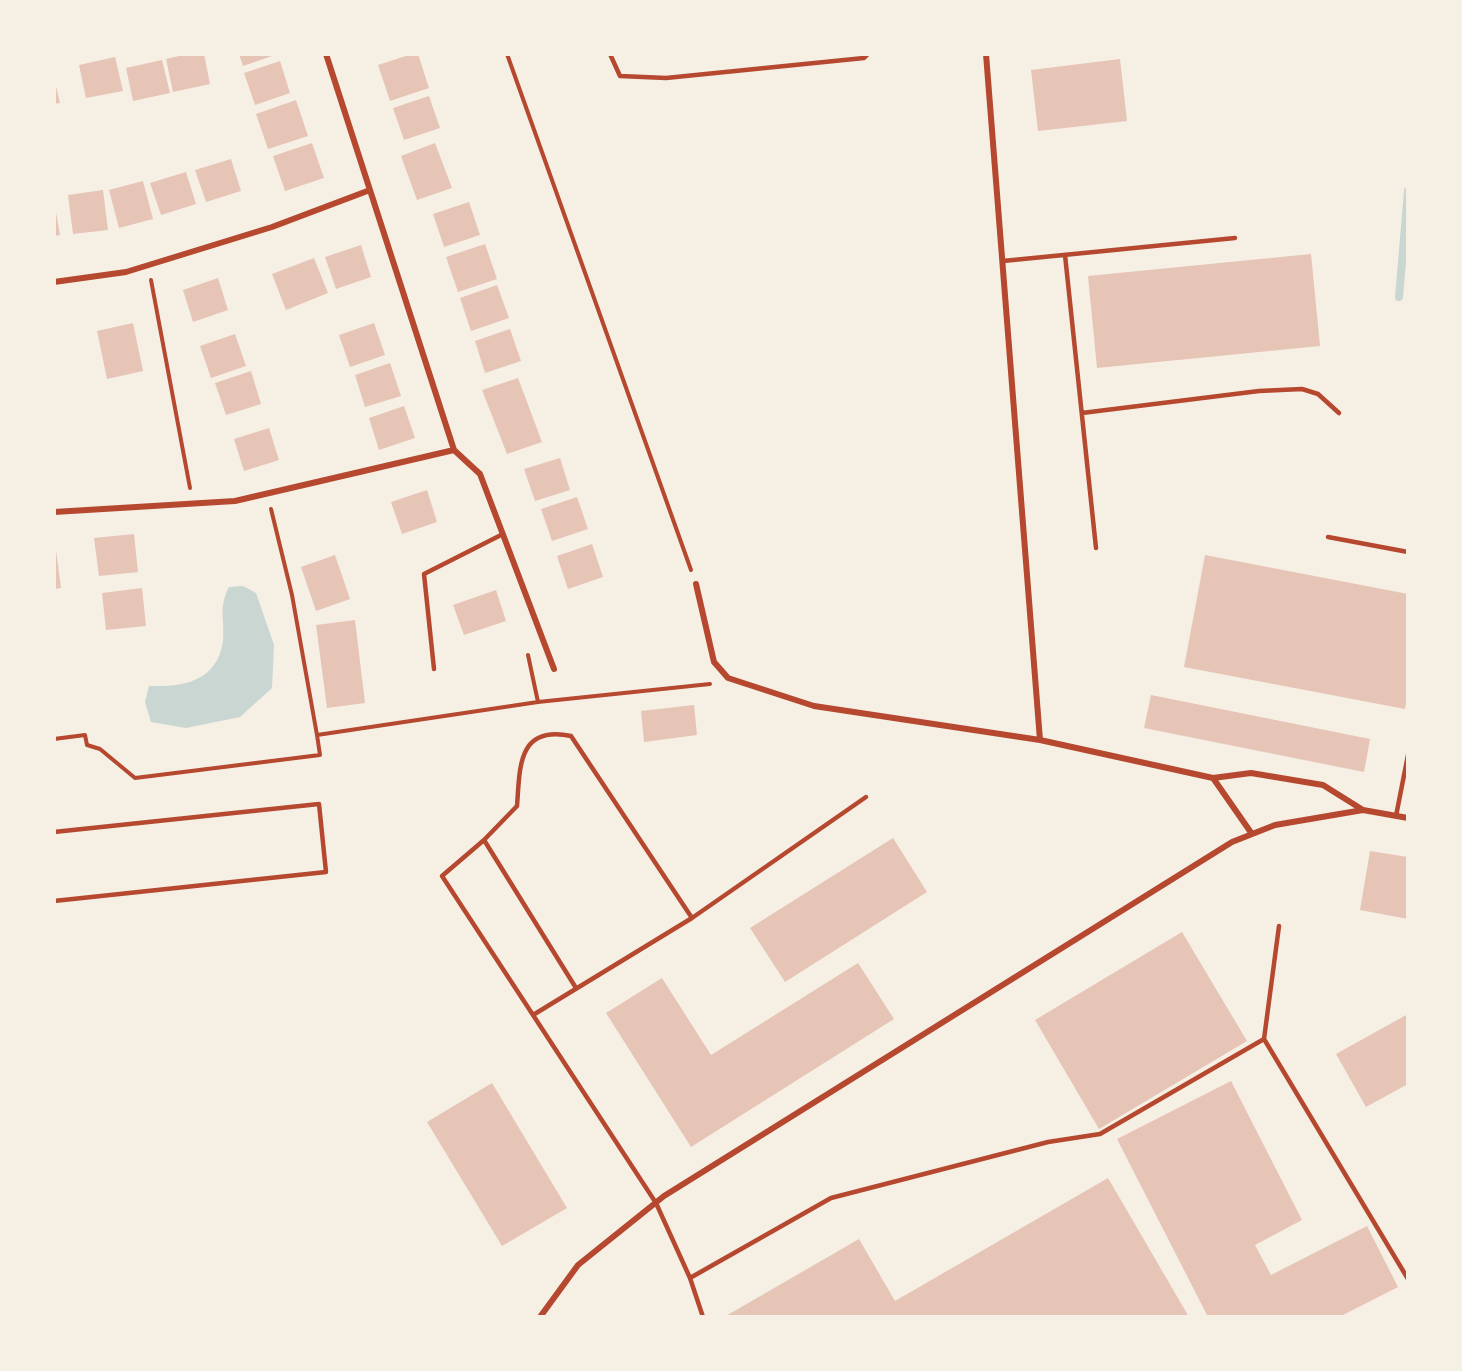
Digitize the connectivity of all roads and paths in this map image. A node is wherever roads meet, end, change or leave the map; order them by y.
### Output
1 (326, 54) edge
2 (507, 54) edge
3 (610, 54) edge
4 (868, 54) edge
5 (986, 54) edge
6 (370, 190) junction
7 (1235, 238) dead end
8 (1065, 255) junction
9 (1003, 261) junction
10 (149, 265) junction
11 (54, 282) edge
12 (1082, 413) junction
13 (1339, 413) dead end
14 (454, 450) junction
15 (267, 494) junction
16 (193, 503) junction
17 (54, 512) edge
18 (503, 534) junction
19 (1328, 537) dead end
20 (1096, 548) dead end
21 (1408, 552) edge
22 (696, 584) joint
23 (434, 669) dead end
24 (554, 669) dead end
25 (728, 678) junction
26 (317, 735) junction
27 (54, 739) edge
28 (1040, 740) junction
29 (1408, 754) edge
30 (1213, 778) junction
31 (866, 797) dead end
32 (1363, 810) junction
33 (1396, 816) junction
34 (1408, 818) edge
35 (54, 832) edge
36 (1252, 834) junction
37 (484, 840) junction
38 (54, 901) edge
39 (692, 918) junction
40 (1279, 927) dead end
41 (576, 988) junction
42 (533, 1015) junction
43 (1264, 1039) junction
44 (656, 1203) junction
45 (690, 1278) junction
46 (1408, 1279) edge
47 (540, 1317) edge
48 (703, 1317) edge

1 - 6 street
2 - 22 path
3 - 4 lane
5 - 9 street
6 - 10 street
6 - 14 street
7 - 8 lane
8 - 9 lane
8 - 12 lane
9 - 28 street
10 - 11 street
10 - 16 path
12 - 13 lane
12 - 20 lane
14 - 15 street
14 - 18 street
15 - 16 street
15 - 26 path
16 - 17 street
18 - 23 lane
18 - 24 street
19 - 21 lane
22 - 25 street
25 - 26 path
25 - 28 street
26 - 27 path
28 - 30 street
29 - 33 lane
30 - 32 street
30 - 36 street
31 - 39 lane
32 - 33 street
32 - 36 street
33 - 34 street
35 - 38 lane
36 - 44 street
37 - 39 lane
37 - 41 lane
37 - 42 lane
39 - 41 lane
40 - 43 lane
41 - 42 lane
42 - 44 lane
43 - 45 lane
43 - 46 lane
44 - 45 lane
44 - 47 street
45 - 48 lane

